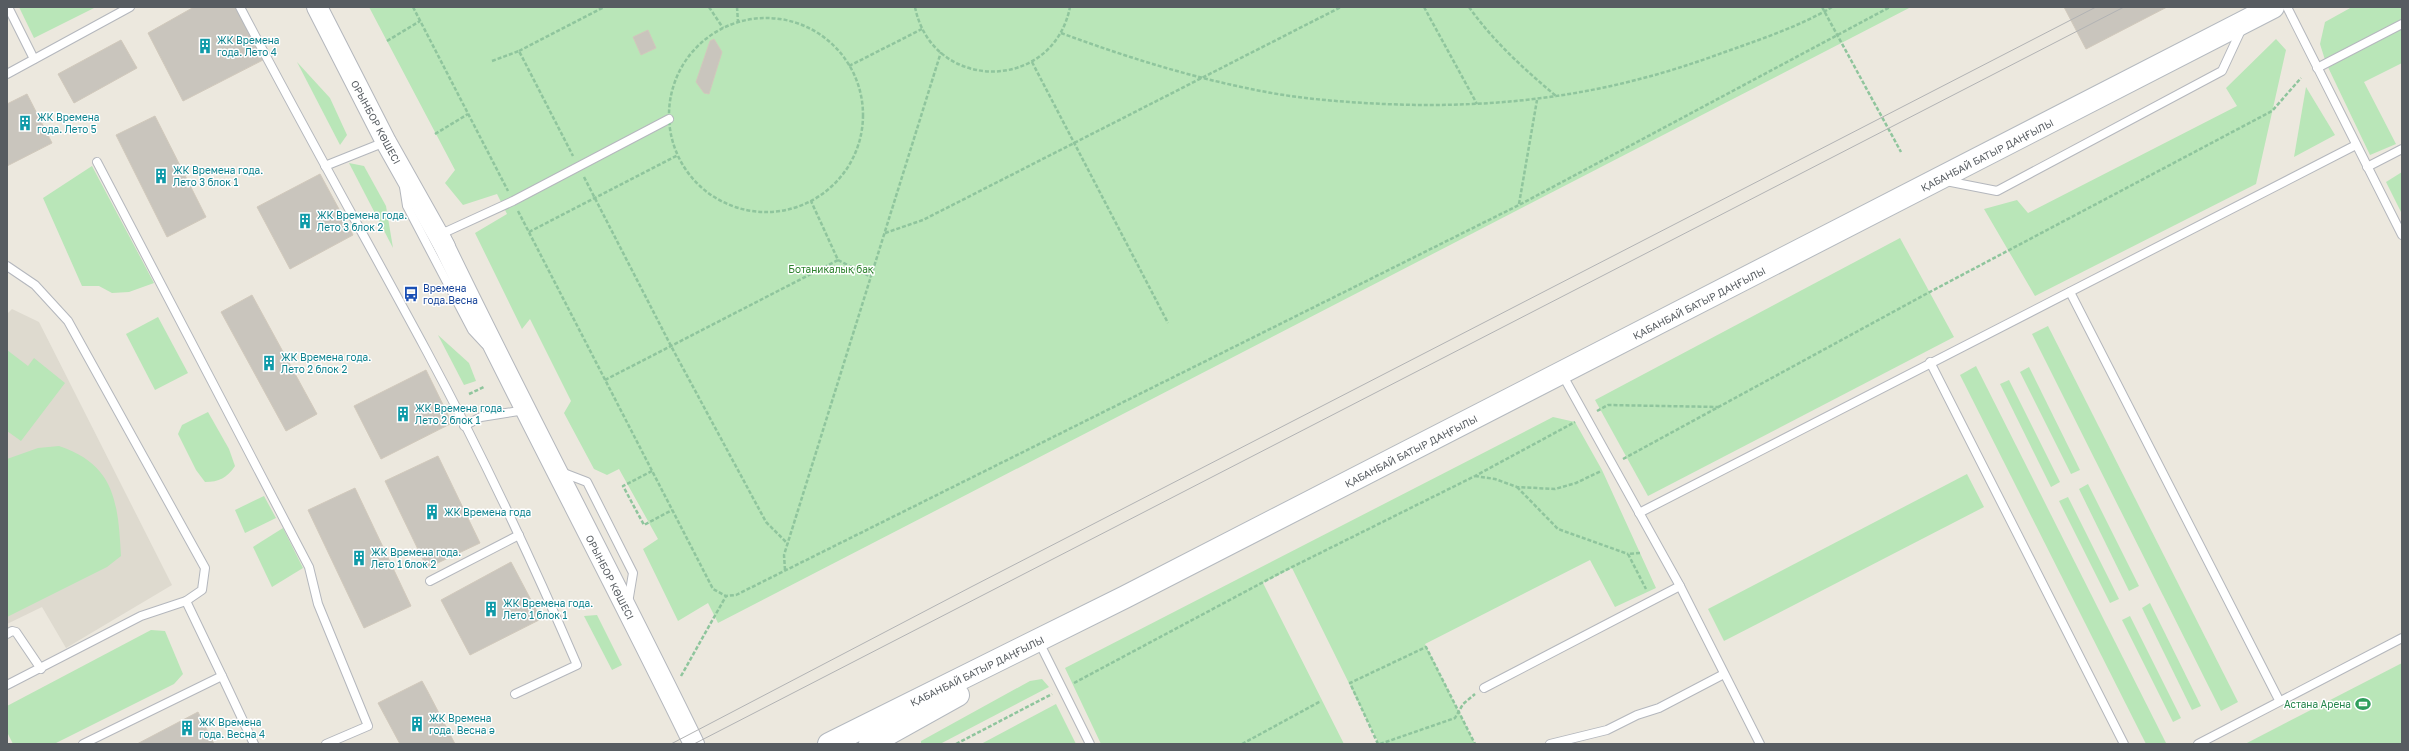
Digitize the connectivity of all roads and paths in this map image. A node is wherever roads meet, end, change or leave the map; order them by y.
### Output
1 (8, 7) edge
2 (130, 7) edge
3 (240, 7) edge
4 (317, 7) edge
5 (413, 7) edge
6 (604, 7) edge
7 (709, 7) edge
8 (737, 7) edge
9 (915, 7) edge
10 (1070, 7) edge
11 (1342, 7) edge
12 (1424, 7) edge
13 (1469, 7) edge
14 (1822, 7) edge
15 (1832, 7) edge
16 (1890, 7) edge
17 (2273, 7) edge
18 (2287, 7) edge
19 (1825, 12) junction
20 (420, 21) junction
21 (2246, 21) junction
22 (738, 22) junction
23 (2402, 24) edge
24 (723, 28) junction
25 (922, 29) junction
26 (1061, 33) junction
27 (1837, 35) junction
28 (386, 40) dead end
29 (519, 51) junction
30 (940, 52) junction
31 (34, 59) junction
32 (492, 61) dead end
33 (1032, 62) junction
34 (849, 66) junction
35 (2317, 68) junction
36 (7, 74) edge
37 (1205, 77) junction
38 (2301, 78) dead end
39 (1556, 97) junction
40 (1537, 100) junction
41 (1477, 104) junction
42 (468, 114) junction
43 (669, 119) junction
44 (436, 134) dead end
45 (386, 142) junction
46 (1075, 143) junction
47 (2356, 145) junction
48 (2402, 149) edge
49 (1901, 152) dead end
50 (678, 155) junction
51 (98, 162) dead end
52 (325, 166) junction
53 (400, 167) junction
54 (579, 167) junction
55 (2367, 167) junction
56 (1939, 180) junction
57 (595, 198) junction
58 (513, 201) junction
59 (811, 201) junction
60 (1519, 205) junction
61 (529, 232) junction
62 (885, 233) junction
63 (438, 235) junction
64 (2402, 235) edge
65 (838, 260) junction
66 (7, 266) edge
67 (871, 277) junction
68 (2070, 292) junction
69 (1168, 323) dead end
70 (671, 346) junction
71 (498, 358) junction
72 (1930, 362) junction
73 (1562, 374) junction
74 (605, 380) junction
75 (484, 387) dead end
76 (469, 394) dead end
77 (525, 410) junction
78 (1587, 416) junction
79 (464, 426) junction
80 (652, 471) junction
81 (1516, 487) dead end
82 (672, 510) junction
83 (1639, 513) junction
84 (519, 535) junction
85 (788, 544) junction
86 (1640, 553) dead end
87 (1628, 554) junction
88 (785, 570) junction
89 (430, 581) dead end
90 (1680, 586) junction
91 (726, 596) junction
92 (1124, 597) junction
93 (1652, 600) junction
94 (186, 601) junction
95 (7, 634) edge
96 (2402, 638) edge
97 (1042, 648) junction
98 (41, 669) junction
99 (1724, 674) junction
100 (222, 676) junction
101 (7, 685) edge
102 (1063, 688) junction
103 (1484, 688) joint
104 (515, 694) dead end
105 (670, 696) junction
106 (2279, 700) junction
107 (1321, 701) dead end
108 (1459, 711) junction
109 (83, 744) edge
110 (254, 744) edge
111 (326, 744) edge
112 (694, 744) edge
113 (829, 744) edge
114 (870, 744) edge
115 (956, 744) edge
116 (1090, 744) edge
117 (1242, 744) edge
118 (1379, 744) edge
119 (1475, 744) edge
120 (1550, 744) edge
121 (1760, 744) edge
122 (2124, 744) edge
123 (2198, 744) edge

1 - 31 lane
2 - 31 lane
3 - 52 lane
4 - 45 street, ОРЫНБОР КӨШЕСІ
5 - 20 path
6 - 29 path
7 - 24 path
8 - 22 path
9 - 25 path
10 - 26 path
11 - 37 path
12 - 41 path
13 - 39 path
14 - 19 path
15 - 19 path
16 - 27 path
17 - 21 main road, ҚАБАНБАЙ БАТЫР ДАҢҒЫЛЫ
18 - 35 lane
19 - 27 path
19 - 39 path
20 - 28 path
20 - 42 path
21 - 56 main road, ҚАБАНБАЙ БАТЫР ДАҢҒЫЛЫ
21 - 56 lane
22 - 24 path
22 - 34 path
23 - 35 lane
24 - 43 path
25 - 30 path
25 - 34 path
26 - 33 path
26 - 37 path
27 - 49 path
27 - 60 path
29 - 32 path
29 - 54 path
30 - 33 path
30 - 62 path
31 - 36 lane
33 - 46 path
34 - 59 path
35 - 47 lane
37 - 41 path
37 - 46 path
38 - 78 path
39 - 40 path
40 - 41 path
40 - 60 path
42 - 44 path
42 - 58 path
43 - 50 path
43 - 54 lane
45 - 52 lane
45 - 53 street, ОРЫНБОР КӨШЕСІ
46 - 62 path
46 - 69 path
47 - 55 lane
47 - 68 lane
48 - 55 lane
50 - 57 path
50 - 59 path
51 - 111 lane
52 - 79 lane
53 - 63 street, ОРЫНБОР КӨШЕСІ
53 - 71 lane
54 - 57 path
54 - 58 lane
55 - 64 lane
56 - 73 main road, ҚАБАНБАЙ БАТЫР ДАҢҒЫЛЫ
57 - 61 path
57 - 70 path
58 - 61 path
58 - 63 lane
59 - 65 path
60 - 88 path
61 - 74 path
62 - 67 path
63 - 71 street, ОРЫНБОР КӨШЕСІ
63 - 77 street, ОРЫНБОР КӨШЕСІ
65 - 67 path
65 - 70 path
66 - 94 lane
67 - 85 path
68 - 72 lane
68 - 106 lane
70 - 74 path
70 - 85 path
71 - 77 street, ОРЫНБОР КӨШЕСІ
72 - 83 lane
72 - 122 lane
73 - 78 lane
73 - 92 main road, ҚАБАНБАЙ БАТЫР ДАҢҒЫЛЫ
74 - 80 path
75 - 76 path
77 - 79 lane
77 - 105 street, ОРЫНБОР КӨШЕСІ
78 - 83 lane
78 - 102 path
79 - 84 lane
80 - 82 path
80 - 82 path
81 - 87 path
82 - 91 path
83 - 90 lane
84 - 89 lane
84 - 104 lane
85 - 88 path
86 - 87 path
87 - 93 path
88 - 91 path
90 - 93 lane
90 - 99 lane
91 - 105 path
92 - 97 main road, ҚАБАНБАЙ БАТЫР ДАҢҒЫЛЫ
92 - 113 main road, ҚАБАНБАЙ БАТЫР ДАҢҒЫЛЫ
93 - 103 lane
94 - 98 lane
94 - 100 lane
95 - 98 lane
96 - 106 lane
97 - 102 lane
97 - 114 main road, ҚАБАНБАЙ БАТЫР ДАҢҒЫЛЫ
98 - 101 lane
99 - 120 lane
99 - 121 lane
100 - 109 lane
100 - 110 lane
102 - 115 path
102 - 116 lane
103 - 108 path
105 - 112 street, ОРЫНБОР КӨШЕСІ
106 - 123 lane
107 - 117 path
108 - 118 path
108 - 118 path
108 - 119 path

